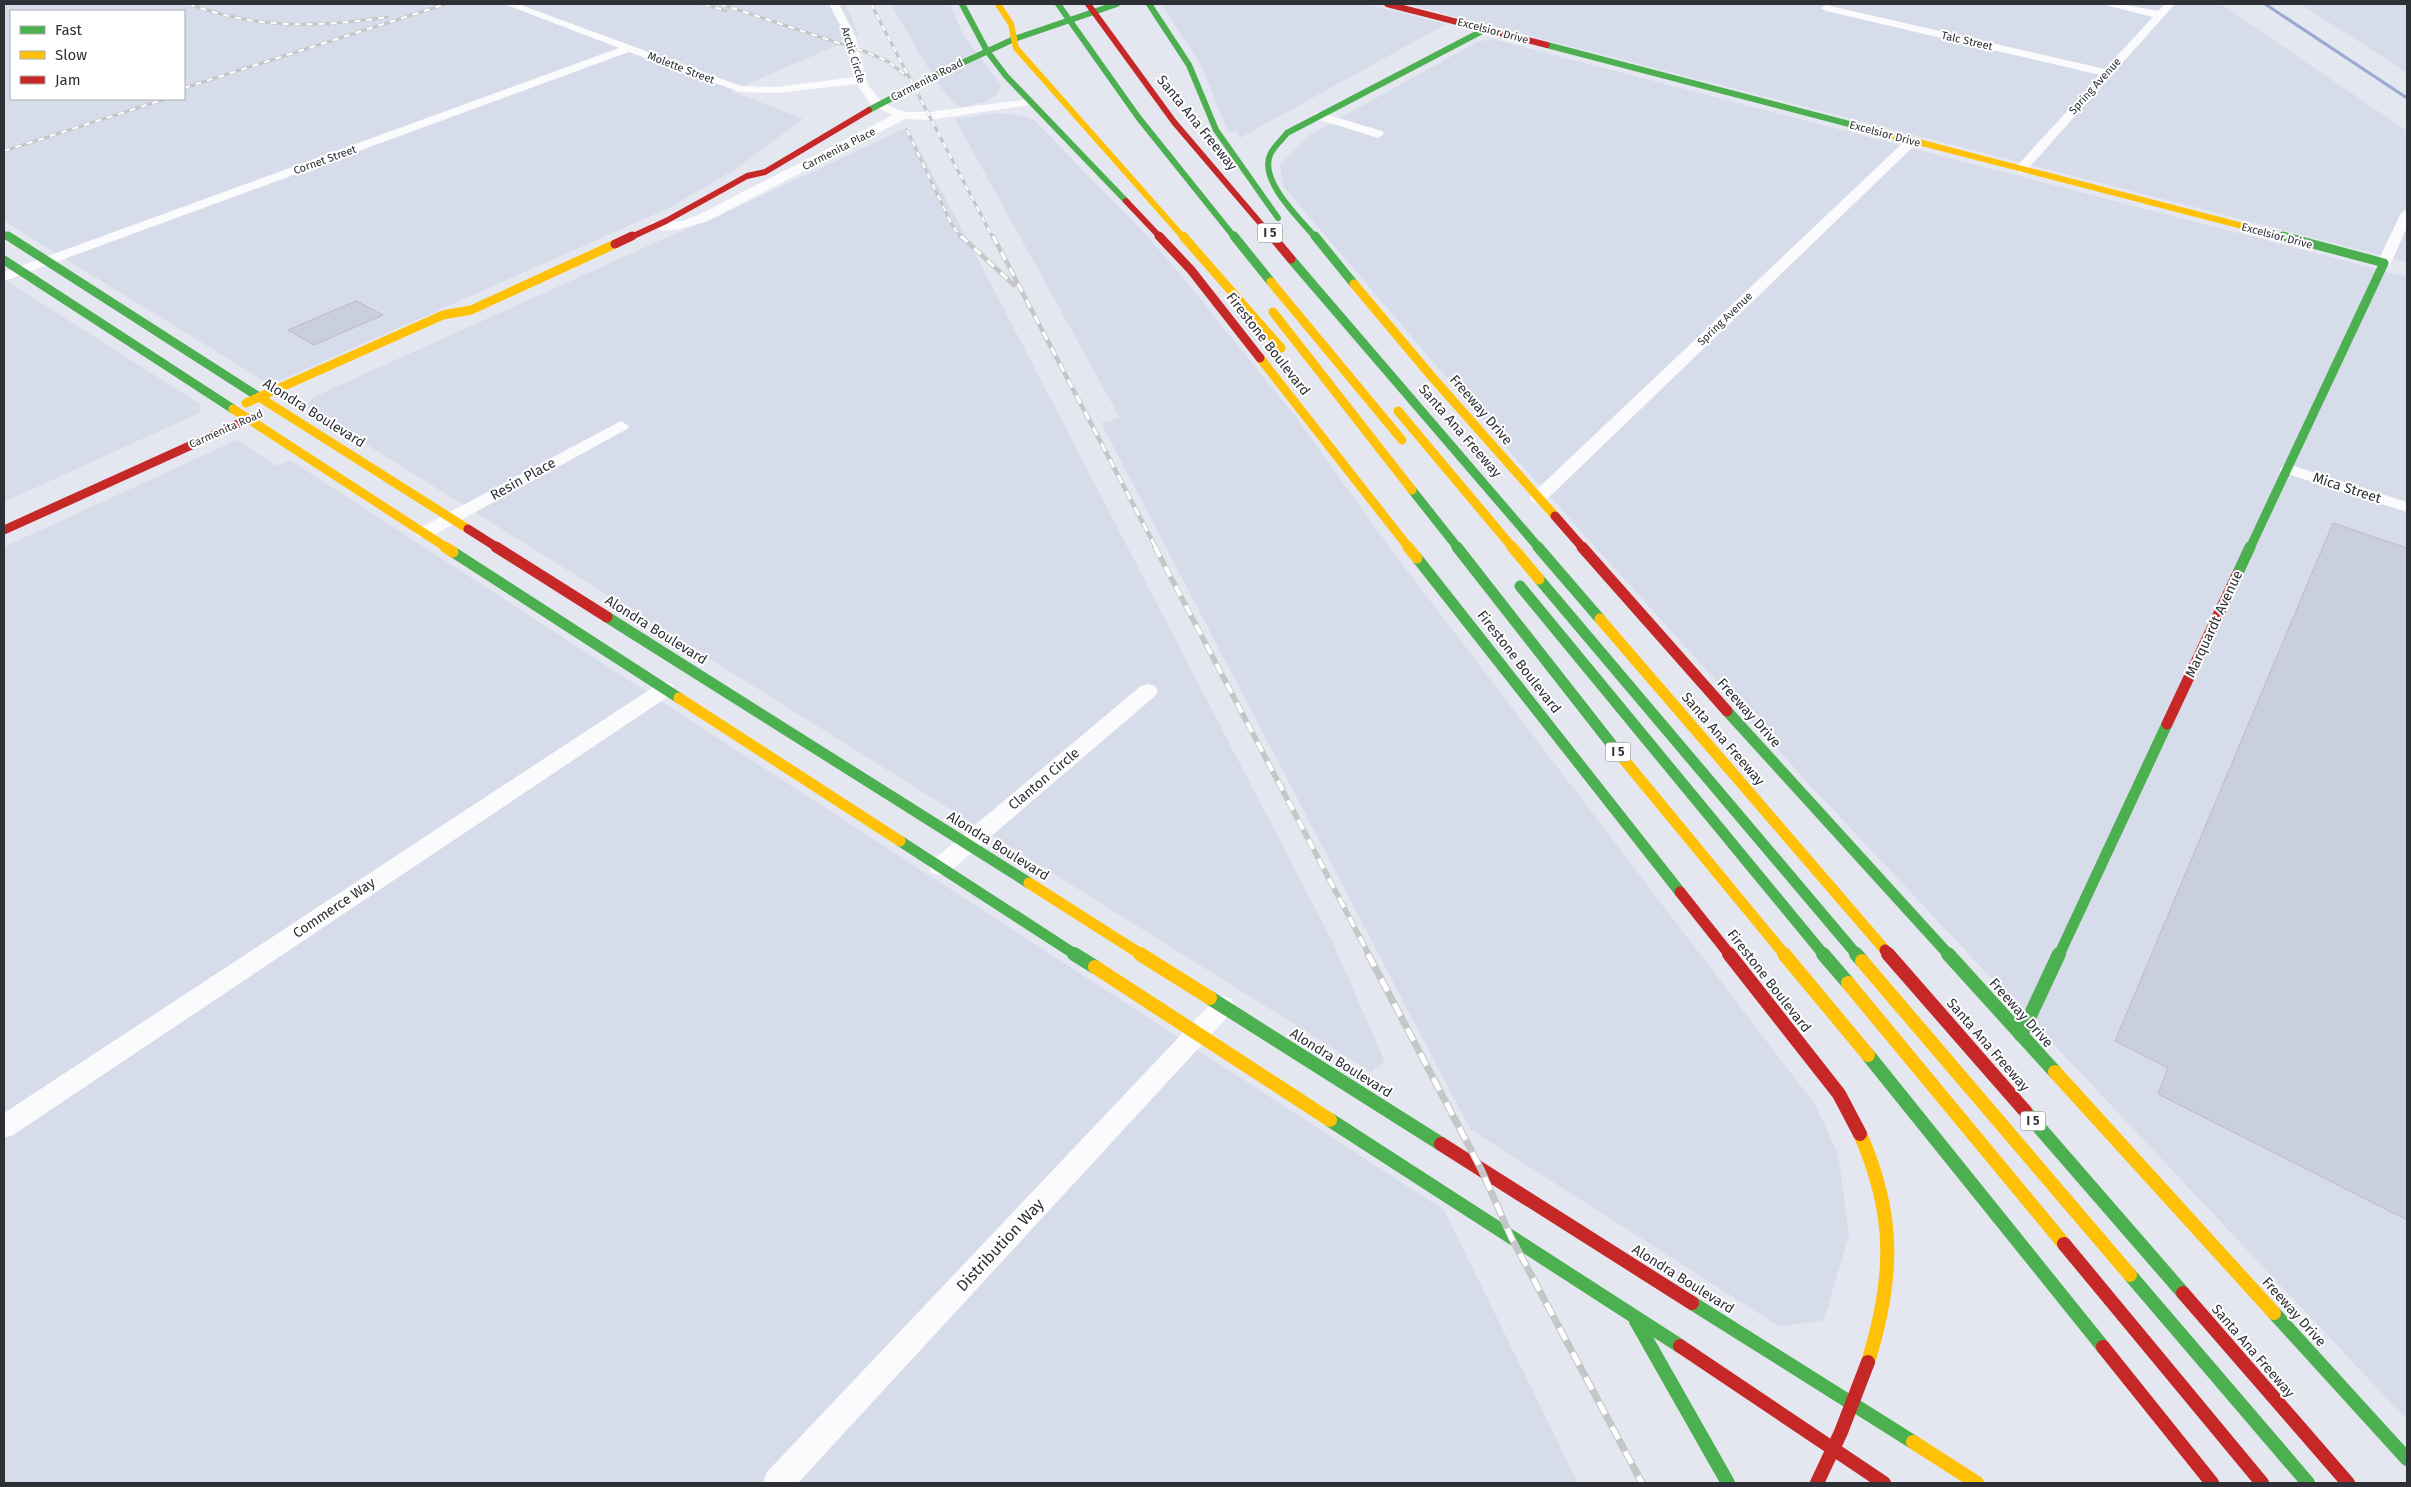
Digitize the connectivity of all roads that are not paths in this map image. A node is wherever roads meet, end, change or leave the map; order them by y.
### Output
1 (509, 4) edge
2 (834, 4) edge
3 (962, 4) edge
4 (998, 4) edge
5 (1058, 4) edge
6 (1073, 4) edge
7 (1088, 4) edge
8 (1117, 4) edge
9 (1149, 4) edge
10 (1387, 4) edge
11 (2107, 4) edge
12 (2170, 4) edge
13 (1826, 8) dead end
14 (2160, 15) junction
15 (1007, 26) junction
16 (1486, 29) junction
17 (1063, 36) dead end
18 (1014, 39) junction
19 (969, 41) dead end
20 (629, 48) junction
21 (2107, 73) junction
22 (860, 80) junction
23 (881, 84) dead end
24 (856, 99) dead end
25 (1029, 102) junction
26 (904, 115) junction
27 (1318, 116) junction
28 (1378, 134) dead end
29 (1912, 141) junction
30 (1175, 142) dead end
31 (758, 161) dead end
32 (2021, 169) junction
33 (747, 176) junction
34 (2407, 213) edge
35 (657, 225) junction
36 (1288, 231) dead end
37 (4, 234) edge
38 (4, 260) edge
39 (47, 262) junction
40 (2384, 263) junction
41 (21, 271) junction
42 (4, 278) edge
43 (1268, 305) dead end
44 (471, 310) junction
45 (450, 327) dead end
46 (1379, 342) dead end
47 (1290, 356) dead end
48 (1304, 370) dead end
49 (259, 397) junction
50 (290, 400) dead end
51 (1392, 403) dead end
52 (275, 407) junction
53 (233, 409) junction
54 (219, 415) dead end
55 (249, 419) junction
56 (621, 426) dead end
57 (1373, 439) junction
58 (1412, 453) dead end
59 (1460, 455) junction
60 (2287, 469) junction
61 (1538, 498) junction
62 (2407, 507) edge
63 (451, 518) junction
64 (4, 530) edge
65 (424, 533) junction
66 (1511, 575) dead end
67 (623, 627) junction
68 (596, 644) junction
69 (665, 688) junction
70 (1148, 691) dead end
71 (967, 844) junction
72 (940, 867) junction
73 (1222, 1006) junction
74 (1197, 1034) junction
75 (2021, 1036) junction
76 (4, 1127) edge
77 (1634, 1317) junction
78 (1854, 1405) junction
79 (1833, 1448) junction
80 (2407, 1459) edge
81 (778, 1483) edge
82 (1728, 1483) edge
83 (1817, 1483) edge
84 (1884, 1483) edge
85 (1977, 1483) edge
86 (2212, 1483) edge
87 (2262, 1483) edge
88 (2308, 1483) edge
89 (2348, 1483) edge

1 - 20 street, Molette Street
2 - 22 street, Arctic Circle
3 - 25 main road, Firestone Boulevard
4 - 15 main road
5 - 58 main road
6 - 17 main road
6 - 30 main road
7 - 59 main road, Santa Ana Freeway / I 5
8 - 18 main road, Carmenita Road
9 - 36 main road
10 - 16 main road, Excelsior Drive
11 - 14 street
12 - 14 street, Spring Avenue
13 - 21 street, Talc Street
14 - 21 street, Spring Avenue
15 - 18 main road
15 - 19 main road, Carmenita Road
16 - 27 main road, Freeway Drive
16 - 29 main road, Excelsior Drive
18 - 33 main road, Carmenita Road
18 - 47 main road
20 - 22 street, Molette Street
20 - 39 street, Cornet Street
21 - 32 street, Spring Avenue
22 - 26 street, Arctic Circle
23 - 24 main road, Carmenita Road
25 - 26 street, Carmenita Place
25 - 78 main road, Firestone Boulevard
26 - 35 street, Carmenita Place
27 - 28 street
27 - 61 main road, Freeway Drive
29 - 32 main road, Excelsior Drive
29 - 61 street, Spring Avenue
31 - 33 main road, Carmenita Road
32 - 40 main road, Excelsior Drive
33 - 35 main road, Carmenita Road
34 - 40 street, Marquardt Avenue
35 - 44 main road, Carmenita Road
37 - 39 main road, Alondra Boulevard
38 - 41 main road
39 - 41 street, Cornet Street
39 - 49 main road, Alondra Boulevard
40 - 60 main road, Marquardt Avenue
41 - 42 street, Cornet Street
41 - 53 main road
43 - 57 main road, I 5
44 - 45 main road, Carmenita Road
44 - 49 main road, Carmenita Road
46 - 59 main road
48 - 57 main road
49 - 52 main road, Alondra Boulevard
49 - 53 main road, Carmenita Road
50 - 52 main road, Carmenita Road
51 - 88 main road
52 - 55 main road, Carmenita Road
52 - 63 main road, Alondra Boulevard
53 - 54 main road, Carmenita Road
53 - 55 main road
55 - 64 main road, Carmenita Road
55 - 65 main road
56 - 63 street, Resin Place
57 - 86 main road, I 5
59 - 89 main road, Santa Ana Freeway / I 5
60 - 62 street, Mica Street
60 - 75 main road, Marquardt Avenue
61 - 75 main road, Freeway Drive
63 - 65 street, Resin Place
63 - 67 main road, Alondra Boulevard
65 - 68 main road
66 - 87 main road
67 - 68 main road
67 - 71 main road, Alondra Boulevard
68 - 69 main road
69 - 72 main road
69 - 76 street, Commerce Way
70 - 71 street, Clanton Circle
71 - 72 street, Clanton Circle
71 - 73 main road, Alondra Boulevard
72 - 74 main road
73 - 74 street, Distribution Way
73 - 78 main road, Alondra Boulevard
74 - 77 main road
74 - 81 street, Distribution Way
75 - 80 main road, Freeway Drive
77 - 79 main road
77 - 82 main road
78 - 79 main road
78 - 85 main road, Alondra Boulevard
79 - 83 main road
79 - 84 main road

